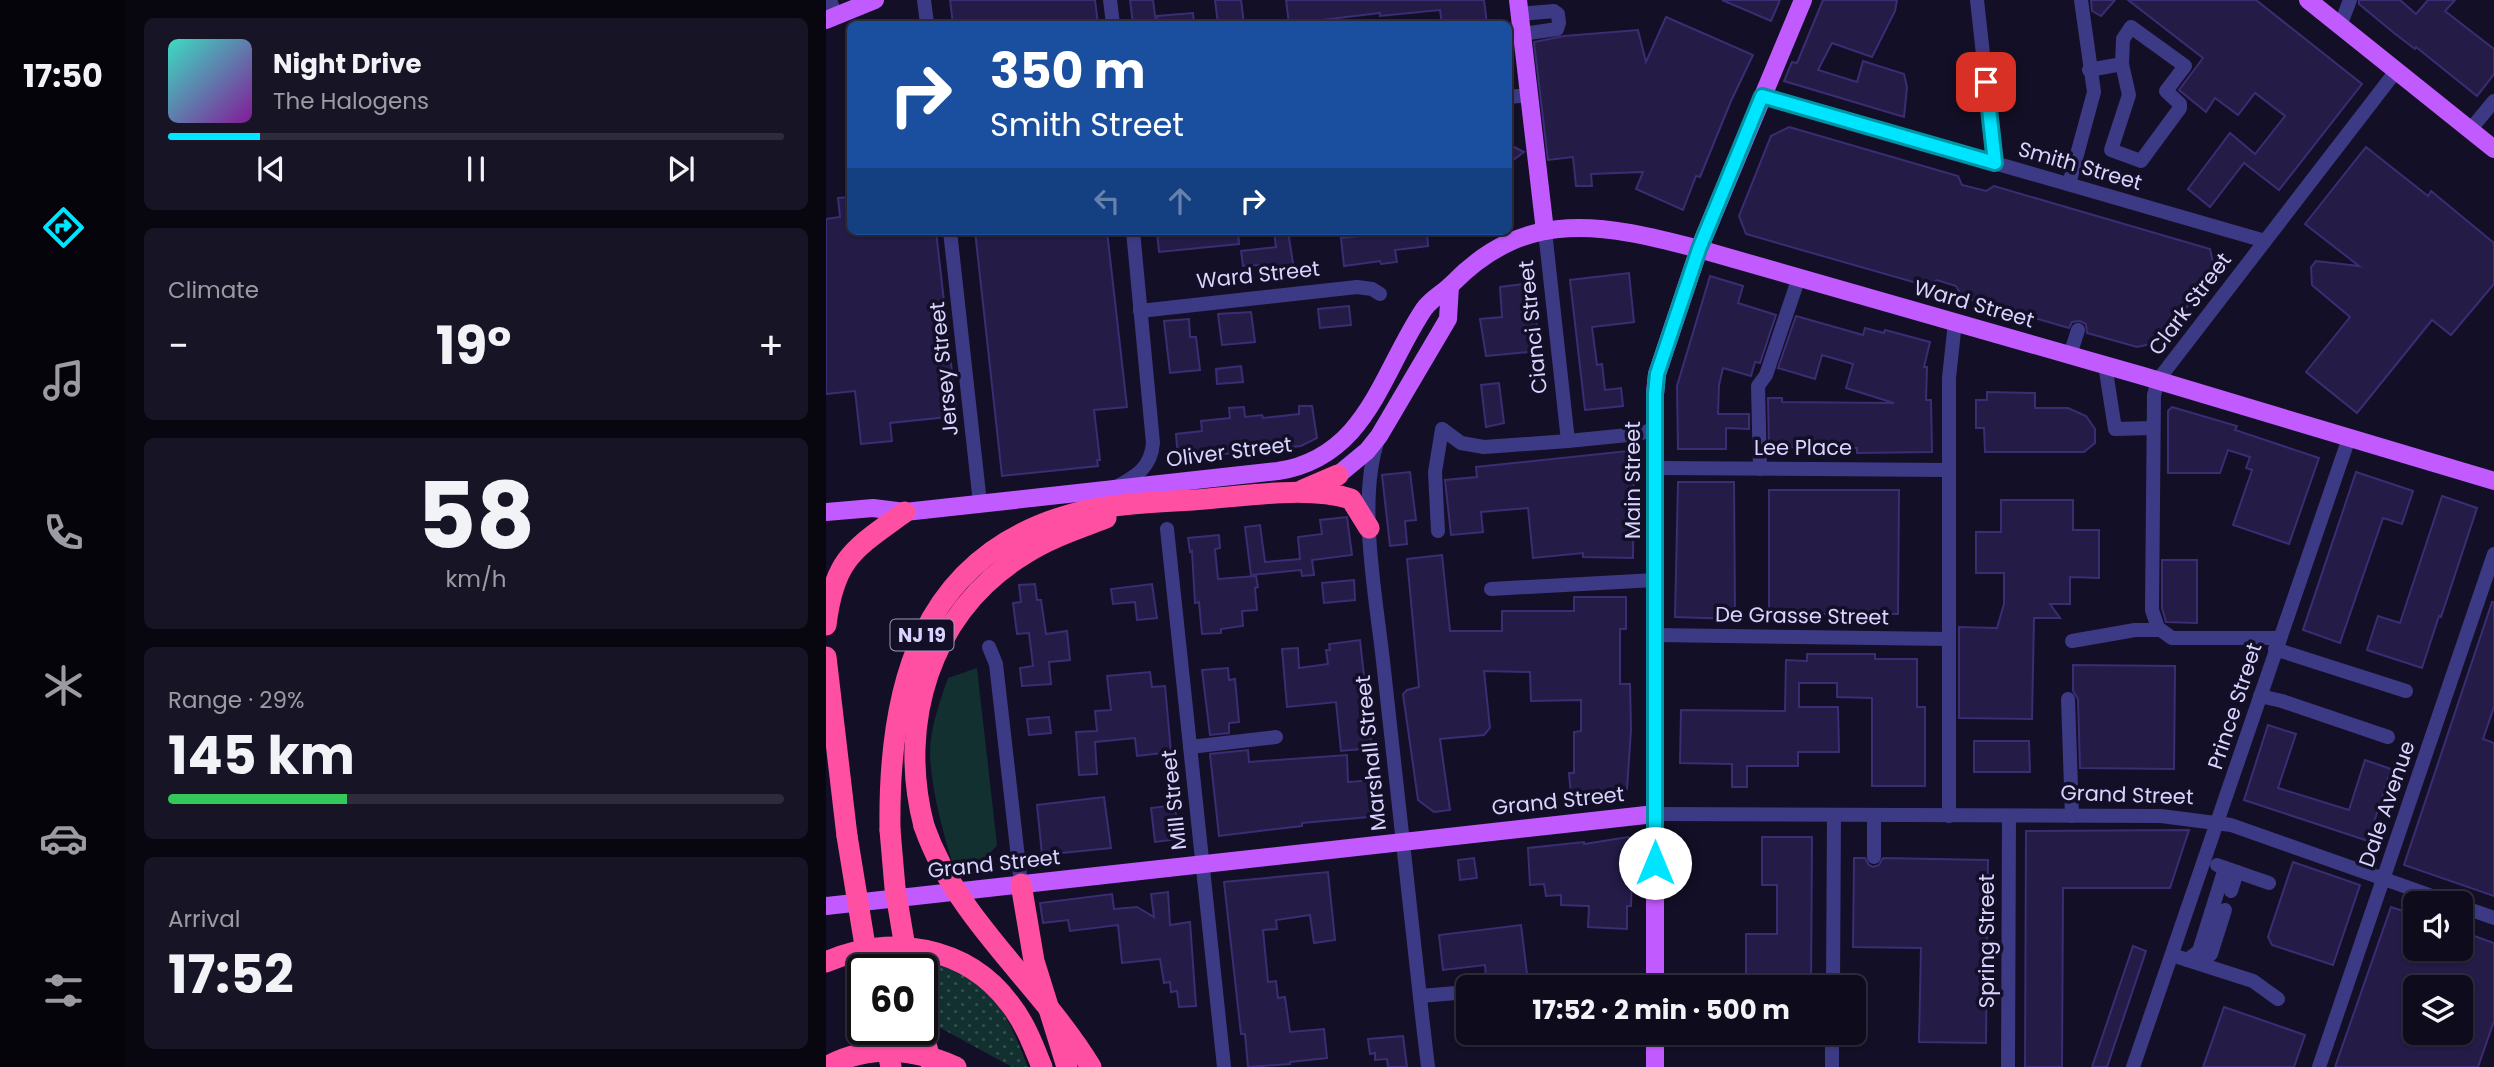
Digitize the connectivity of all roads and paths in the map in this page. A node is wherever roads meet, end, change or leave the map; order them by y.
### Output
1 (875, 0) edge
2 (924, 0) edge
3 (1110, 0) edge
4 (1803, 0) edge
5 (1977, 0) edge
6 (2081, 0) edge
7 (2308, 0) edge
8 (2350, 0) edge
9 (1519, 7) edge
10 (831, 12) edge
11 (926, 21) edge
12 (1112, 21) edge
13 (2340, 26) junction
14 (1522, 34) junction
15 (2122, 64) junction
16 (2089, 70) junction
17 (2396, 71) junction
18 (1530, 95) junction
19 (1762, 96) junction
20 (1512, 97) edge
21 (2494, 102) edge
22 (2470, 130) junction
23 (2494, 149) edge
24 (1995, 163) junction
25 (2069, 184) junction
26 (1545, 231) junction
27 (950, 235) edge
28 (1133, 235) edge
29 (2265, 241) junction
30 (1699, 249) junction
31 (1799, 277) junction
32 (1450, 286) junction
33 (1380, 295) dead end
34 (1140, 311) junction
35 (1955, 322) junction
36 (2078, 330) dead end
37 (2070, 355) junction
38 (2105, 365) junction
39 (2158, 380) junction
40 (2153, 428) junction
41 (1656, 429) junction
42 (1379, 436) junction
43 (2349, 438) junction
44 (1568, 441) junction
45 (1656, 468) junction
46 (1760, 469) junction
47 (1949, 470) junction
48 (1338, 475) joint
49 (2494, 481) edge
50 (1113, 489) junction
51 (1284, 494) junction
52 (981, 503) junction
53 (1148, 503) junction
54 (826, 512) edge
55 (905, 512) junction
56 (1369, 528) junction
57 (1167, 529) dead end
58 (1438, 531) dead end
59 (2494, 554) edge
60 (1655, 580) junction
61 (1490, 589) dead end
62 (826, 625) edge
63 (2159, 630) junction
64 (1655, 635) junction
65 (1949, 639) junction
66 (2072, 641) dead end
67 (2277, 643) junction
68 (989, 647) dead end
69 (826, 657) edge
70 (2406, 691) dead end
71 (2260, 695) junction
72 (2068, 699) dead end
73 (1276, 737) dead end
74 (2388, 737) dead end
75 (1190, 747) junction
76 (1655, 814) junction
77 (1834, 815) junction
78 (1874, 815) junction
79 (1949, 816) junction
80 (2009, 816) junction
81 (2072, 816) junction
82 (2218, 823) junction
83 (1402, 842) junction
84 (1874, 857) dead end
85 (2205, 861) junction
86 (1202, 864) junction
87 (2231, 870) junction
88 (2384, 879) junction
89 (2269, 883) dead end
90 (1021, 884) junction
91 (2231, 891) dead end
92 (2418, 891) edge
93 (826, 906) edge
94 (2225, 910) dead end
95 (2473, 911) edge
96 (2494, 918) edge
97 (866, 954) edge
98 (907, 954) edge
99 (2172, 955) junction
100 (2187, 960) junction
101 (826, 962) edge
102 (1655, 975) edge
103 (1833, 975) edge
104 (1456, 993) edge
105 (1420, 996) junction
106 (2278, 999) dead end
107 (886, 1045) edge
108 (926, 1045) edge
109 (1655, 1045) edge
110 (1832, 1045) edge
111 (826, 1067) edge
112 (891, 1067) edge
113 (932, 1067) edge
114 (956, 1067) edge
115 (1042, 1067) edge
116 (1067, 1067) edge
117 (1091, 1067) edge
118 (1224, 1067) edge
119 (1428, 1067) edge
120 (1655, 1067) edge
121 (1832, 1067) edge
122 (2008, 1067) edge
123 (2133, 1067) edge
124 (2319, 1067) edge

1 - 10 main road
2 - 11 street
3 - 12 street
4 - 19 main road, Main Street
5 - 24 street
6 - 16 street
7 - 13 main road
8 - 13 street
9 - 14 main road, Cianci Street
9 - 14 street
13 - 17 main road
14 - 18 main road, Cianci Street
15 - 15 street
15 - 16 street
16 - 25 street
17 - 22 main road
17 - 29 street, Clark Street
18 - 20 street
18 - 26 main road, Cianci Street
19 - 24 street, Smith Street
19 - 30 main road, Main Street
21 - 22 street
22 - 23 main road
24 - 25 street, Smith Street
25 - 29 street, Smith Street
26 - 30 main road, Ward Street
26 - 32 main road, Ward Street
26 - 44 street, Cianci Street
27 - 52 street, Jersey Street
28 - 34 street
29 - 39 street, Clark Street
30 - 31 main road, Ward Street
30 - 41 main road, Main Street
31 - 35 main road, Ward Street
31 - 46 street
32 - 42 main road, NJ 19
32 - 50 main road, Oliver Street
33 - 34 street, Ward Street
34 - 50 street
35 - 37 main road, Ward Street
35 - 47 street
36 - 37 street
37 - 38 main road, Ward Street
38 - 39 main road, Ward Street
38 - 40 street
39 - 40 street, Clark Street
39 - 43 main road, Ward Street
40 - 63 street, Clark Street
41 - 44 street
41 - 45 main road, Main Street
42 - 48 main road, NJ 19
42 - 56 street, Marshall Street
43 - 49 main road, Ward Street
43 - 67 street, Prince Street
44 - 58 street
45 - 46 street, Lee Place
45 - 60 main road, Main Street
46 - 47 street, Lee Place
47 - 65 street
48 - 51 highway, NJ 19
50 - 52 main road, Oliver Street
51 - 53 highway, NJ 19
51 - 56 highway
52 - 55 main road, Oliver Street
53 - 98 highway, NJ 19, bridge
53 - 117 highway, bridge
54 - 55 main road, Oliver Street
55 - 62 highway
56 - 83 street, Marshall Street
57 - 75 street, Mill Street
59 - 88 street, Dale Avenue
60 - 61 street
60 - 64 main road, Main Street
63 - 66 street
63 - 67 street
64 - 65 street, De Grasse Street
64 - 76 main road, Main Street
65 - 79 street
67 - 70 street
67 - 71 street, Prince Street
68 - 90 street
69 - 97 highway, bridge
71 - 74 street
71 - 82 street, Prince Street
72 - 81 street
73 - 75 street
75 - 86 street, Mill Street
76 - 77 street, Grand Street
76 - 83 main road, Grand Street
76 - 102 main road, Main Street
77 - 78 street, Grand Street
77 - 103 street
78 - 79 street, Grand Street
78 - 84 street
79 - 80 street, Grand Street
80 - 81 street, Grand Street
80 - 122 street, Spring Street
81 - 82 street, Grand Street
82 - 85 street, Prince Street
82 - 88 street, Grand Street
83 - 86 main road, Grand Street
83 - 105 street, Marshall Street
85 - 87 street
85 - 99 street, Prince Street
86 - 90 main road, Grand Street
86 - 118 street, Mill Street
87 - 89 street
87 - 91 street
87 - 100 street
88 - 92 street, Grand Street
88 - 124 street, Dale Avenue
90 - 93 main road, Grand Street
90 - 116 highway
94 - 100 street
95 - 96 street
99 - 100 street
99 - 123 street, Prince Street
100 - 106 street
101 - 115 highway, bridge
104 - 105 street
105 - 119 street, Marshall Street
107 - 112 highway
108 - 113 highway
109 - 120 main road
110 - 121 street
111 - 114 highway, bridge

